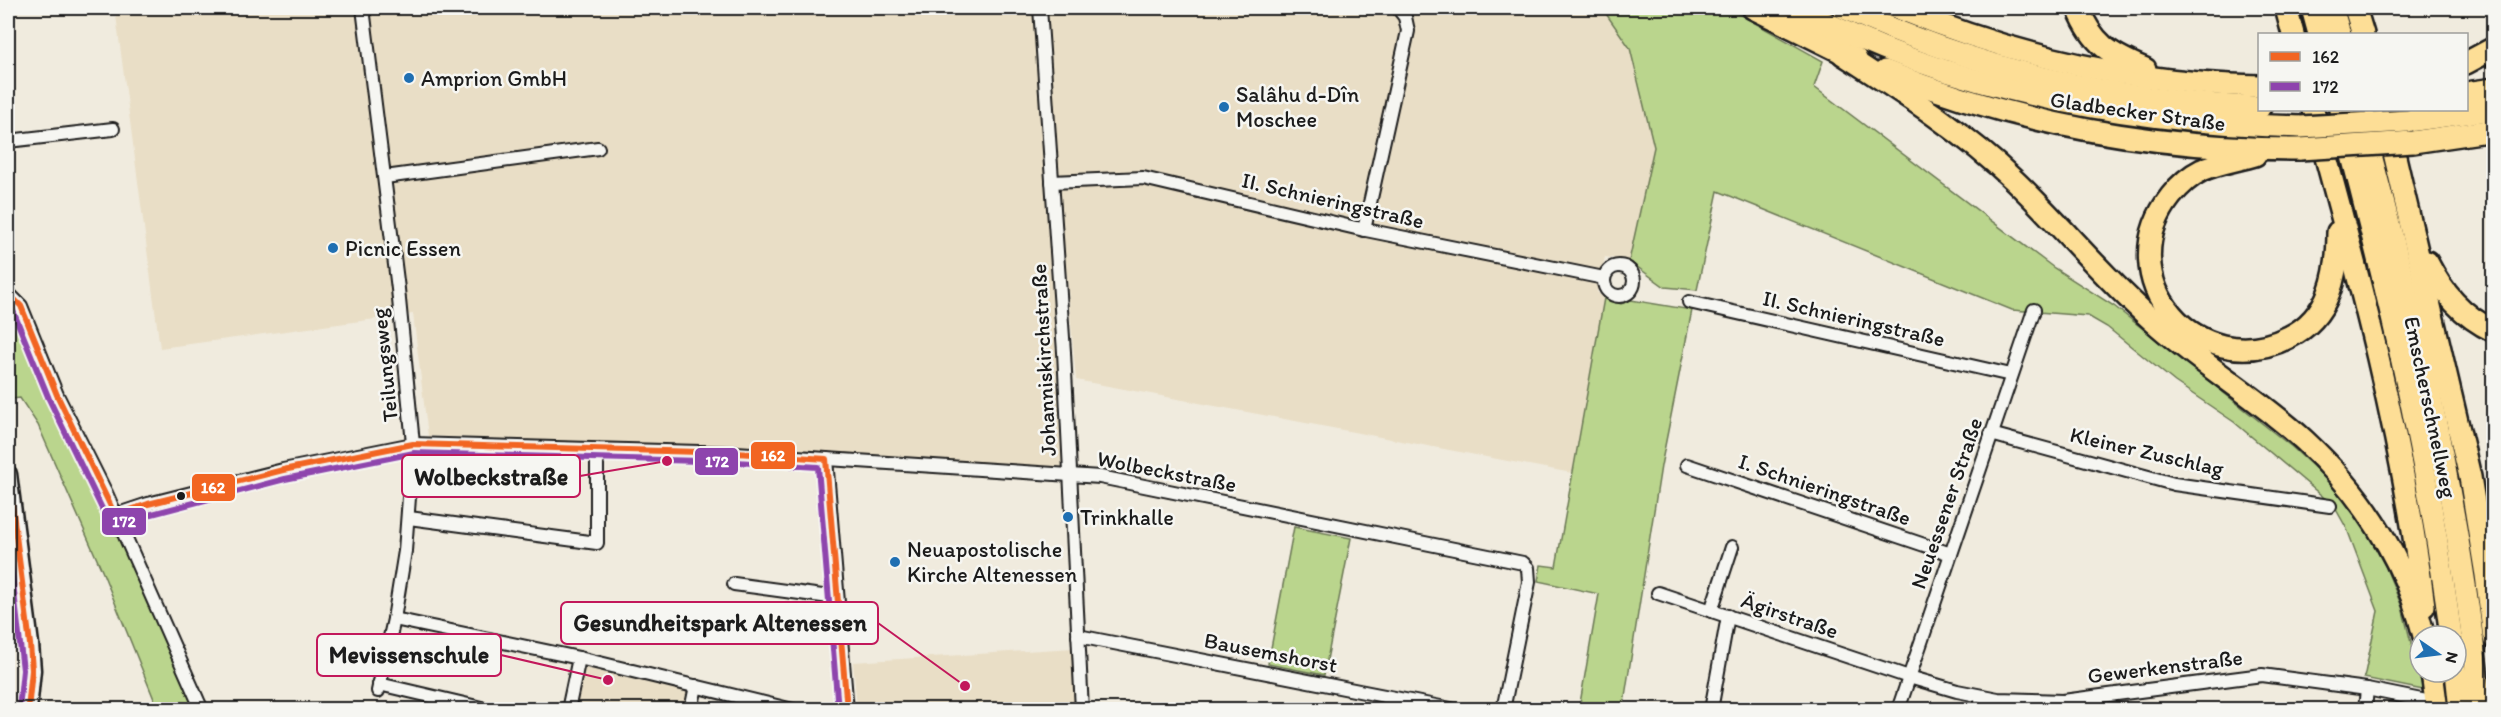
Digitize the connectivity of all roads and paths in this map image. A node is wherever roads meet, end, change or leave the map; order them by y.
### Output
1 (363, 8) edge
2 (1040, 8) edge
3 (1398, 8) edge
4 (1753, 8) edge
5 (1797, 8) edge
6 (1844, 8) edge
7 (1898, 8) edge
8 (2079, 8) edge
9 (2286, 8) edge
10 (2312, 8) edge
11 (2332, 8) edge
12 (2293, 33) edge
13 (2319, 33) edge
14 (2340, 33) edge
15 (2493, 48) edge
16 (1844, 54) junction
17 (2468, 62) edge
18 (2493, 66) edge
19 (2468, 71) edge
20 (2168, 78) junction
21 (2258, 86) edge
22 (2493, 89) edge
23 (2468, 93) edge
24 (2258, 107) edge
25 (2493, 109) edge
26 (2313, 111) edge
27 (2340, 111) edge
28 (2360, 111) edge
29 (2384, 111) edge
30 (113, 129) dead end
31 (2493, 130) edge
32 (8, 141) edge
33 (2413, 142) junction
34 (2493, 143) edge
35 (598, 148) dead end
36 (2279, 149) junction
37 (385, 177) junction
38 (1052, 182) junction
39 (2338, 202) junction
40 (2411, 223) junction
41 (1364, 230) junction
42 (1604, 278) dead end
43 (8, 293) edge
44 (1689, 302) dead end
45 (2034, 310) dead end
46 (2493, 331) edge
47 (2011, 375) junction
48 (1991, 434) junction
49 (413, 444) junction
50 (597, 451) junction
51 (826, 459) junction
52 (1687, 465) dead end
53 (8, 474) edge
54 (1071, 475) junction
55 (2330, 506) dead end
56 (115, 515) junction
57 (409, 518) junction
58 (11, 534) edge
59 (1732, 548) dead end
60 (1951, 554) junction
61 (734, 584) dead end
62 (1658, 593) dead end
63 (837, 598) junction
64 (1711, 611) junction
65 (1728, 616) junction
66 (394, 619) junction
67 (2422, 624) edge
68 (2424, 624) edge
69 (2449, 624) edge
70 (1078, 636) junction
71 (2493, 638) edge
72 (579, 658) junction
73 (1910, 677) junction
74 (2432, 684) edge
75 (2457, 684) edge
76 (696, 686) junction
77 (2367, 689) junction
78 (2431, 705) edge
79 (28, 710) edge
80 (202, 710) edge
81 (490, 710) edge
82 (568, 710) edge
83 (691, 710) edge
84 (794, 710) edge
85 (847, 710) edge
86 (1082, 710) edge
87 (1456, 710) edge
88 (1503, 710) edge
89 (1711, 710) edge
90 (1898, 710) edge
91 (2365, 710) edge
92 (2460, 710) edge
93 (2480, 710) edge

1 - 37 street, Teilungsweg
2 - 38 street, Johanniskirchstraße
3 - 41 street
4 - 16 highway
5 - 25 highway, Gladbecker Straße, bridge
6 - 24 highway, Gladbecker Straße
7 - 20 highway
8 - 20 highway
9 - 12 highway
10 - 13 highway
11 - 14 highway
15 - 17 highway
16 - 36 highway
16 - 67 highway
18 - 19 highway
20 - 21 highway
22 - 23 highway
26 - 39 highway
27 - 69 highway, Emscherschnellweg
28 - 93 highway, Emscherschnellweg
29 - 40 highway
30 - 32 street
31 - 33 highway
33 - 34 highway
33 - 36 highway, bridge
35 - 37 street
36 - 39 highway
37 - 49 street, Teilungsweg
38 - 41 street, II. Schnieringstraße
38 - 54 street, Johanniskirchstraße
39 - 68 highway
40 - 46 highway
40 - 71 highway
41 - 42 street, II. Schnieringstraße
43 - 56 street
44 - 47 street, II. Schnieringstraße
45 - 47 street, Neuessener Straße
47 - 48 street, Neuessener Straße
48 - 55 street, Kleiner Zuschlag
48 - 60 street, Neuessener Straße
49 - 50 street, Wolbeckstraße
49 - 56 street, Wolbeckstraße
49 - 57 street, Teilungsweg
50 - 51 street, Wolbeckstraße
50 - 57 street
51 - 54 street, Wolbeckstraße
51 - 63 street
52 - 60 street, I. Schnieringstraße
53 - 58 main road
54 - 70 street, Johanniskirchstraße
54 - 88 street, Wolbeckstraße
56 - 80 street
57 - 66 street, Teilungsweg
58 - 79 main road
59 - 64 street
60 - 73 street, Neuessener Straße
61 - 63 street
62 - 64 street, Ägirstraße
63 - 85 street
64 - 65 street, Ägirstraße
65 - 73 street, Ägirstraße
65 - 89 street
66 - 72 street
66 - 81 street, Teilungsweg
70 - 86 street, Johanniskirchstraße
70 - 87 street, Bausemshorst
72 - 76 street
72 - 82 street
73 - 77 street, Gewerkenstraße
73 - 90 street, Neuessener Straße
74 - 78 highway
75 - 92 highway
76 - 83 street
76 - 84 street
77 - 78 street, Gewerkenstraße
77 - 91 street

